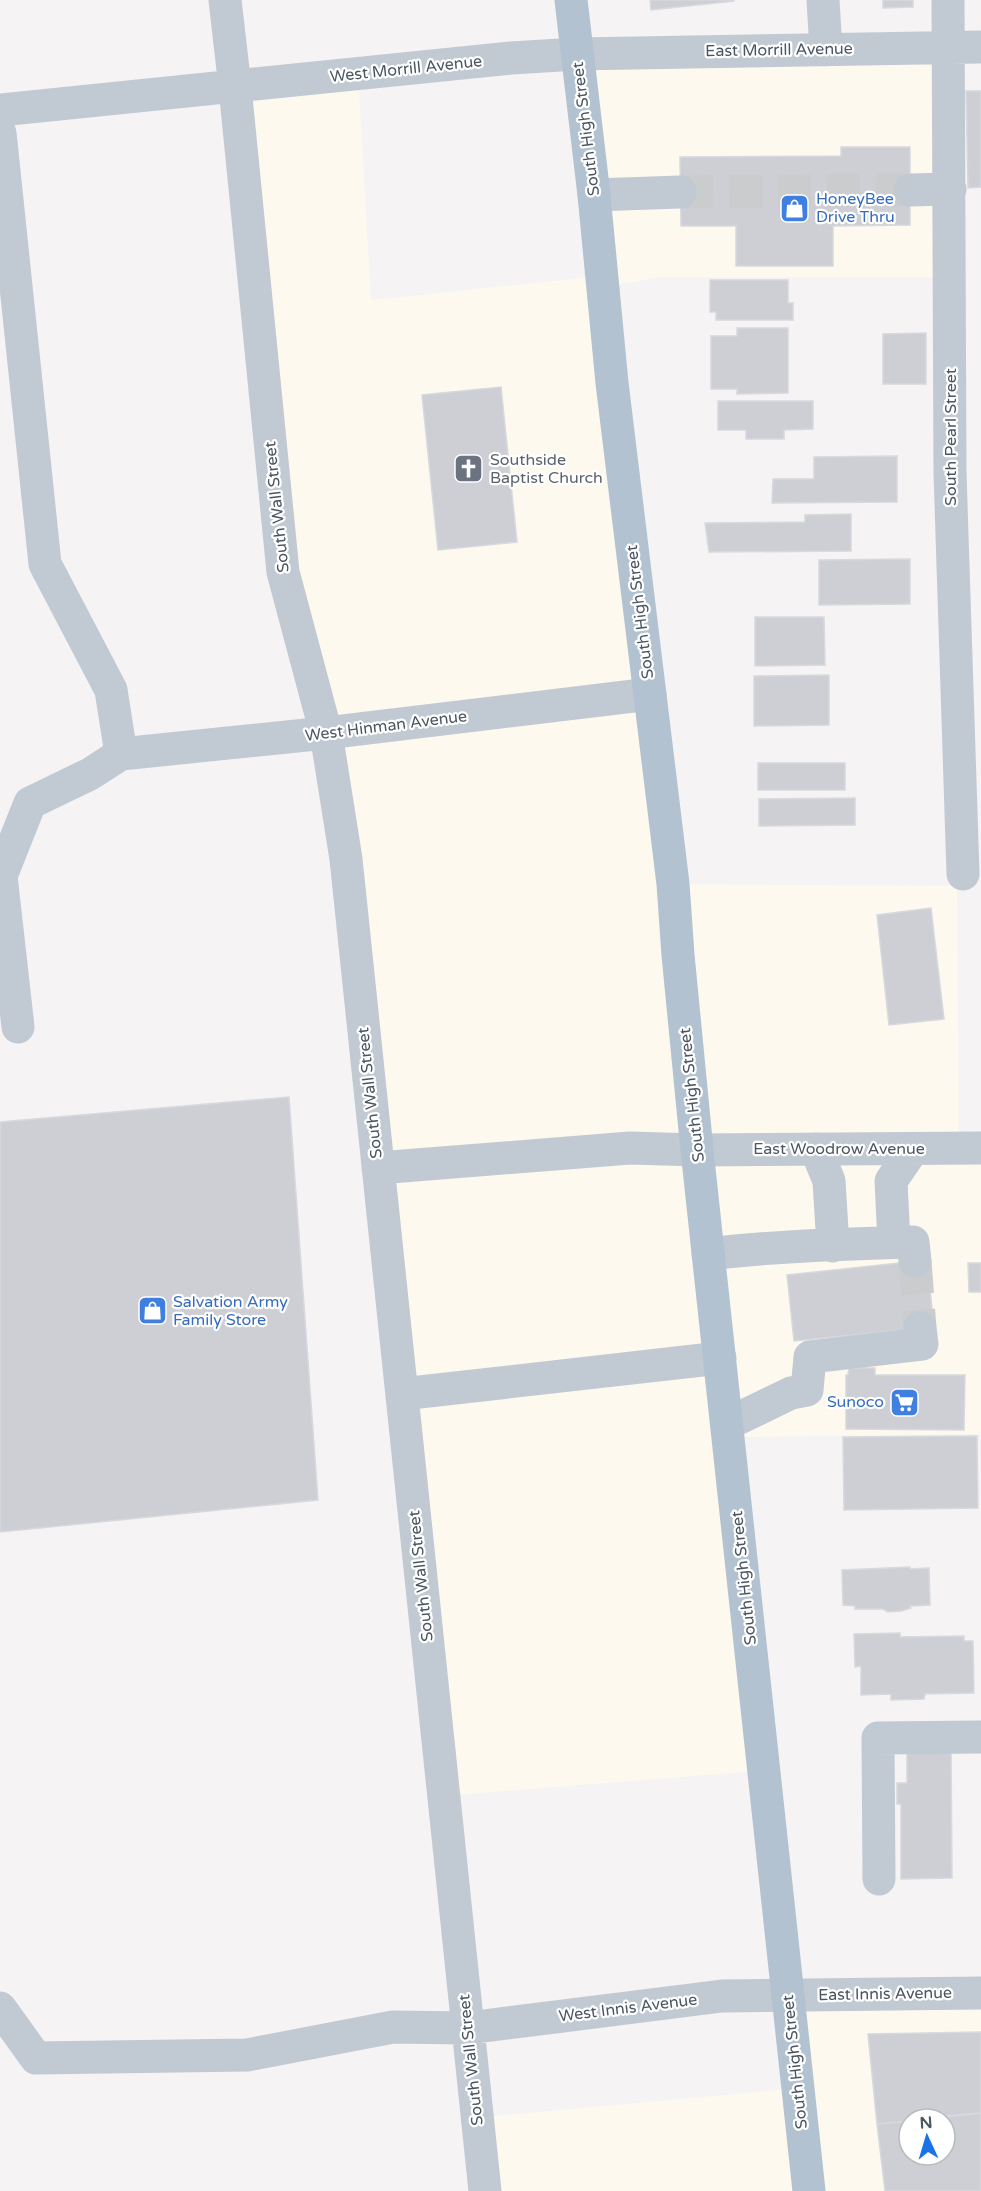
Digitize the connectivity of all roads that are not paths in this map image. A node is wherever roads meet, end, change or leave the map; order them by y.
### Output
1 (225, 0) edge
2 (571, 0) edge
3 (823, 0) edge
4 (948, 0) edge
5 (981, 47) edge
6 (948, 48) junction
7 (826, 50) junction
8 (577, 54) junction
9 (235, 87) junction
10 (0, 110) edge
11 (0, 133) edge
12 (950, 189) junction
13 (910, 190) tunnel mouth
14 (680, 192) tunnel mouth
15 (594, 195) junction
16 (650, 694) junction
17 (326, 733) junction
18 (121, 754) junction
19 (963, 874) dead end
20 (18, 1027) dead end
21 (981, 1148) edge
22 (816, 1149) junction
23 (913, 1149) junction
24 (697, 1150) junction
25 (378, 1168) junction
26 (833, 1246) junction
27 (708, 1254) junction
28 (921, 1328) tunnel mouth
29 (720, 1358) junction
30 (402, 1394) junction
31 (727, 1424) junction
32 (981, 1737) edge
33 (879, 1879) dead end
34 (981, 1993) edge
35 (788, 1995) junction
36 (0, 2008) edge
37 (468, 2028) junction
38 (485, 2191) edge
39 (808, 2191) edge

1 - 9 street, South Wall Street
2 - 8 main road, South High Street
3 - 7 street
4 - 6 street, South Pearl Street
5 - 6 street, East Morrill Avenue
6 - 7 street, East Morrill Avenue
6 - 12 street, South Pearl Street
7 - 8 street, East Morrill Avenue
8 - 9 street, West Morrill Avenue
8 - 15 main road, South High Street
9 - 10 street, West Morrill Avenue
9 - 17 street, South Wall Street
11 - 18 street
12 - 13 street
12 - 19 street, South Pearl Street
14 - 15 street
15 - 16 main road, South High Street
16 - 17 street, West Hinman Avenue
16 - 24 main road, South High Street
17 - 18 street, West Hinman Avenue
17 - 25 street, South Wall Street
18 - 20 street
21 - 23 street, East Woodrow Avenue
22 - 23 street, East Woodrow Avenue
22 - 24 street, East Woodrow Avenue
22 - 26 street
23 - 26 street
24 - 25 street, East Woodrow Avenue
24 - 27 main road, South High Street
25 - 30 street, South Wall Street
26 - 27 street
27 - 29 main road, South High Street
28 - 31 street
29 - 30 street
29 - 31 main road, South High Street
30 - 37 street, South Wall Street
31 - 35 main road, South High Street
32 - 33 street
34 - 35 street, East Innis Avenue
35 - 37 street, West Innis Avenue
35 - 39 main road, South High Street
36 - 37 street, West Innis Avenue
37 - 38 street, South Wall Street

